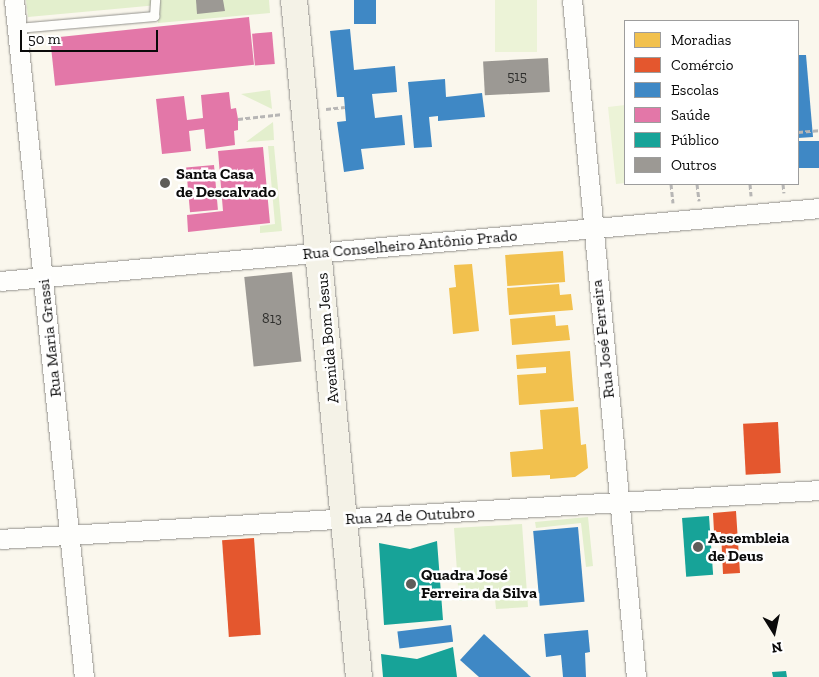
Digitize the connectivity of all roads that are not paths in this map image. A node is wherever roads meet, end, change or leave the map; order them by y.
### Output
1 (9, 0) edge
2 (14, 0) edge
3 (155, 0) edge
4 (294, 0) edge
5 (572, 0) edge
6 (0, 1) edge
7 (17, 28) junction
8 (819, 208) edge
9 (592, 228) junction
10 (320, 254) junction
11 (43, 277) junction
12 (0, 280) edge
13 (819, 490) edge
14 (620, 504) junction
15 (345, 520) junction
16 (70, 534) junction
17 (0, 539) edge
18 (84, 677) edge
19 (359, 677) edge
20 (636, 677) edge

1 - 6 street
2 - 7 street, Rua Maria Grassi
3 - 7 lane
4 - 10 street, Avenida Bom Jesus
5 - 9 street, Rua José Ferreira
7 - 11 street, Rua Maria Grassi
8 - 9 street, Rua Conselheiro Antônio Prado
9 - 10 street, Rua Conselheiro Antônio Prado
9 - 14 street, Rua José Ferreira
10 - 11 street, Rua Conselheiro Antônio Prado
10 - 15 street, Avenida Bom Jesus
11 - 12 street, Rua Conselheiro Antônio Prado
11 - 16 street, Rua Maria Grassi
13 - 14 street, Rua 24 de Outubro
14 - 15 street, Rua 24 de Outubro
14 - 20 street, Rua José Ferreira
15 - 16 street, Rua 24 de Outubro
15 - 19 street, Avenida Bom Jesus
16 - 17 street, Rua 24 de Outubro
16 - 18 street, Rua Maria Grassi

